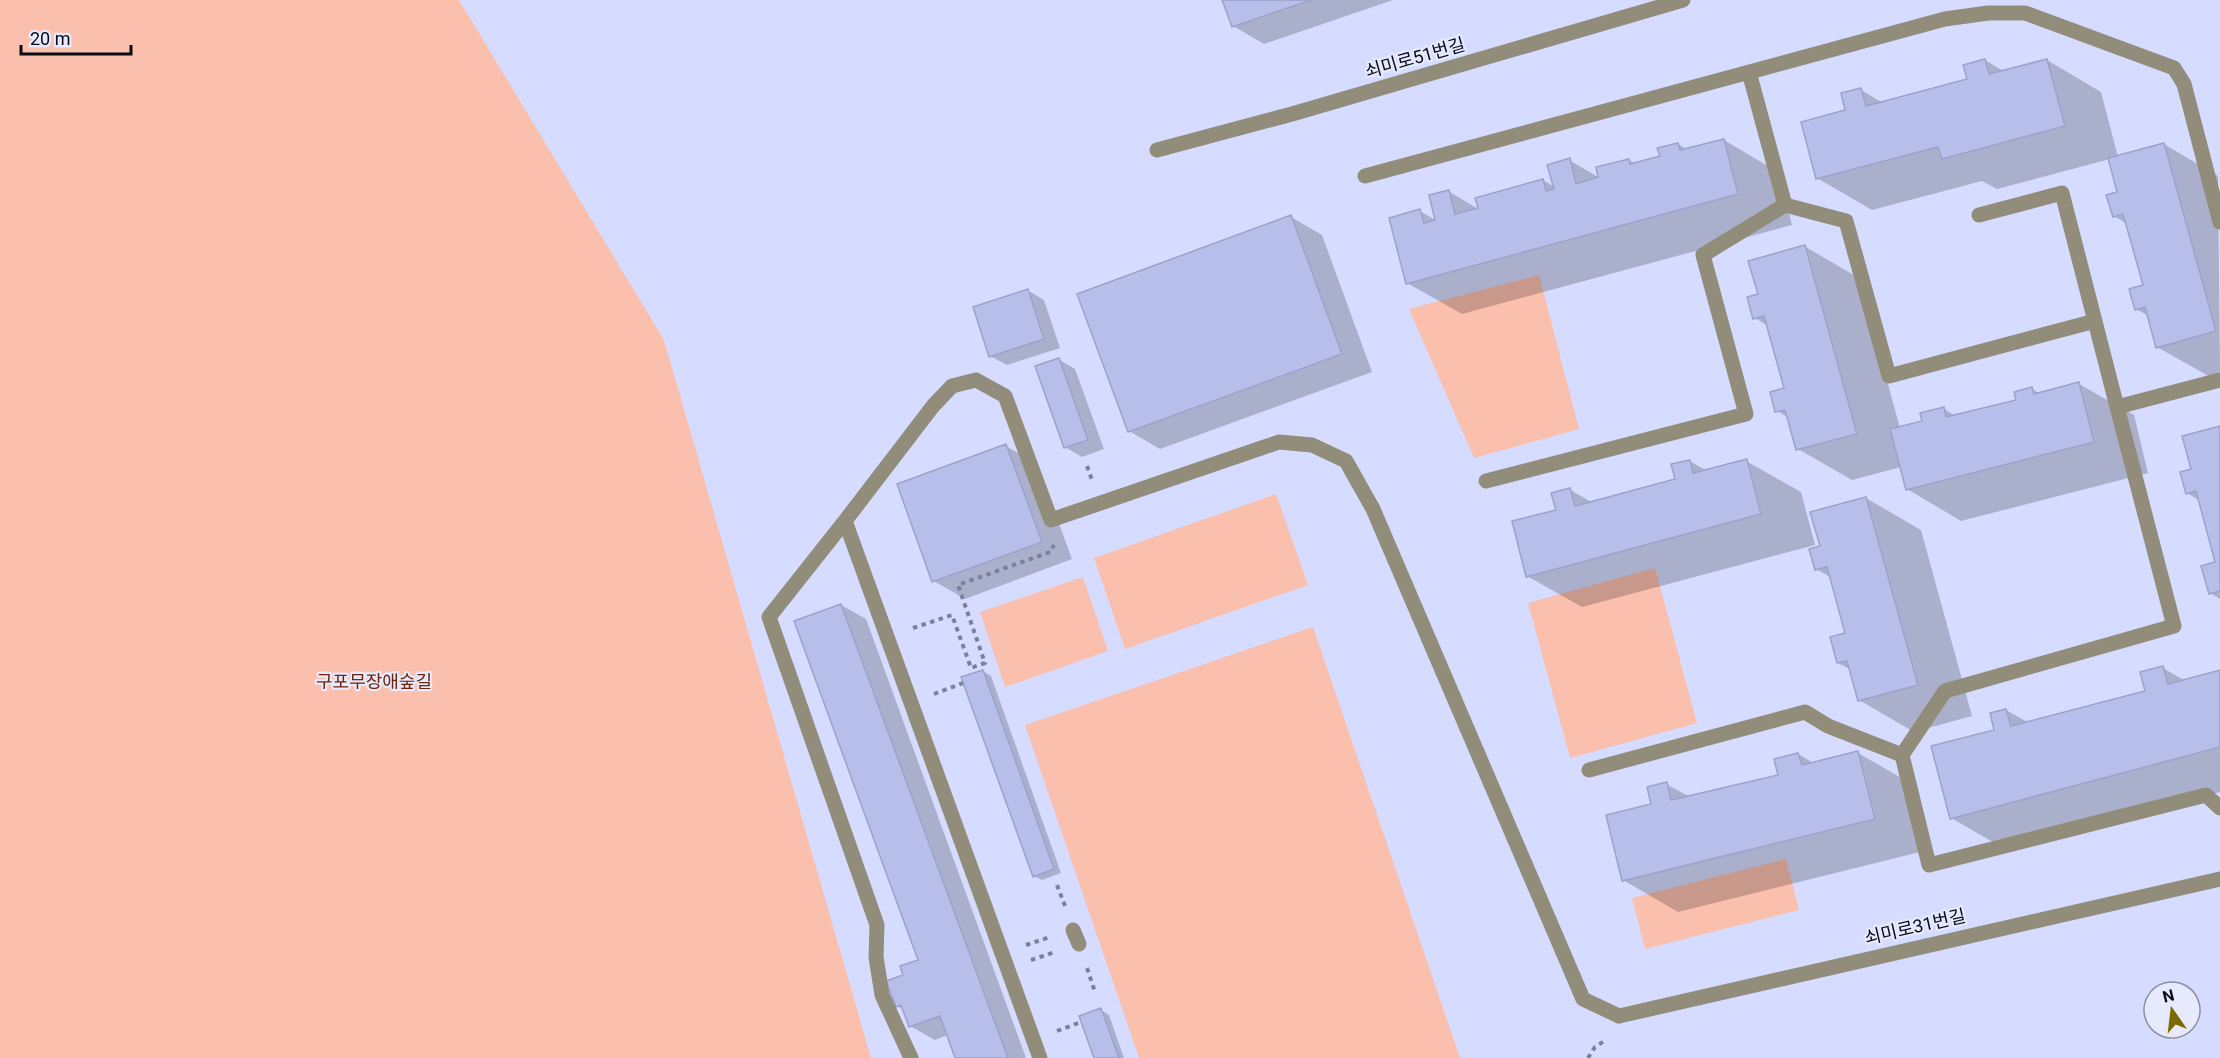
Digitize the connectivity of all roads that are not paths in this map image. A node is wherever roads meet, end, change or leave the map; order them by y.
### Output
1 (1683, 0) edge
2 (1749, 72) junction
3 (1157, 150) dead end
4 (1365, 176) dead end
5 (1785, 205) junction
6 (1979, 215) dead end
7 (2220, 222) edge
8 (2095, 321) junction
9 (2220, 380) edge
10 (2117, 407) junction
11 (1486, 481) dead end
12 (845, 521) junction
13 (1902, 755) junction
14 (1589, 770) dead end
15 (2220, 808) edge
16 (2220, 879) edge
17 (1074, 930) road end
18 (1079, 944) road end
19 (911, 1058) edge
20 (1040, 1058) edge

1 - 3 street, 쇠미로51번길
2 - 4 street
2 - 5 street
2 - 7 street
5 - 8 street
5 - 11 street
6 - 8 street
8 - 10 street
9 - 10 street
10 - 13 street
12 - 16 street, 쇠미로31번길
12 - 19 street
12 - 20 street
13 - 14 street
13 - 15 street
17 - 18 street

